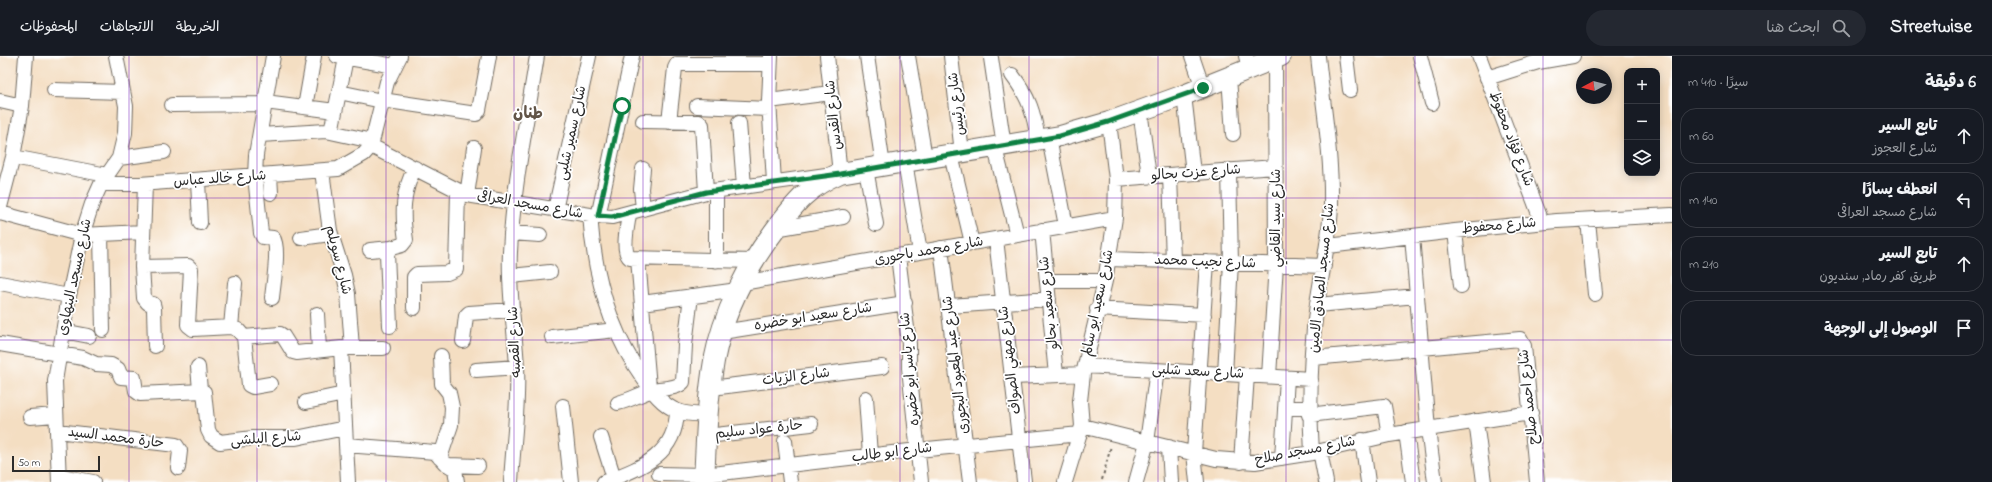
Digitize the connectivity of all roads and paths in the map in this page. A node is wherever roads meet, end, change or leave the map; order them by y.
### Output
1 (26, 56) edge
2 (116, 56) edge
3 (273, 56) edge
4 (314, 56) edge
5 (489, 56) edge
6 (537, 56) edge
7 (589, 56) edge
8 (632, 56) edge
9 (827, 56) edge
10 (867, 56) edge
11 (908, 56) edge
12 (951, 56) edge
13 (1192, 56) edge
14 (1318, 56) edge
15 (1346, 56) edge
16 (1420, 56) edge
17 (1479, 56) edge
18 (1573, 56) edge
19 (341, 57) edge
20 (1278, 57) edge
21 (992, 58) dead end
22 (372, 59) edge
23 (1537, 59) edge
24 (771, 60) edge
25 (398, 61) edge
26 (1248, 62) edge
27 (1012, 75) dead end
28 (1229, 77) junction
29 (1488, 78) junction
30 (1203, 88) junction
31 (54, 90) dead end
32 (1350, 90) dead end
33 (123, 92) junction
34 (339, 92) junction
35 (831, 93) junction
36 (1184, 96) junction
37 (382, 100) junction
38 (0, 101) edge
39 (265, 103) junction
40 (1432, 103) dead end
41 (172, 105) dead end
42 (769, 105) junction
43 (22, 106) junction
44 (697, 106) dead end
45 (305, 107) junction
46 (1140, 110) junction
47 (335, 111) junction
48 (643, 122) dead end
49 (669, 122) junction
50 (1108, 122) junction
51 (739, 123) dead end
52 (331, 132) junction
53 (1233, 134) dead end
54 (260, 135) junction
55 (1044, 139) junction
56 (371, 144) junction
57 (1000, 147) junction
58 (474, 148) dead end
59 (164, 152) dead end
60 (9, 154) edge
61 (957, 154) junction
62 (119, 158) junction
63 (925, 158) junction
64 (905, 162) junction
65 (1276, 167) junction
66 (414, 168) junction
67 (874, 168) junction
68 (643, 169) dead end
69 (1229, 170) junction
70 (322, 171) junction
71 (1193, 173) junction
72 (840, 174) junction
73 (270, 175) junction
74 (1170, 175) junction
75 (255, 176) junction
76 (1149, 176) junction
77 (1116, 179) junction
78 (104, 180) junction
79 (198, 180) junction
80 (774, 182) junction
81 (145, 184) junction
82 (744, 186) junction
83 (711, 192) junction
84 (271, 193) dead end
85 (462, 193) junction
86 (515, 202) junction
87 (0, 207) edge
88 (643, 209) junction
89 (555, 210) junction
90 (0, 213) edge
91 (629, 214) junction
92 (1672, 215) edge
93 (594, 216) junction
94 (843, 217) dead end
95 (1116, 218) junction
96 (1588, 220) junction
97 (1542, 222) junction
98 (200, 223) dead end
99 (876, 224) dead end
100 (1066, 226) junction
101 (775, 229) junction
102 (1042, 230) junction
103 (1455, 230) junction
104 (143, 232) junction
105 (511, 233) junction
106 (100, 234) junction
107 (330, 234) junction
108 (82, 235) junction
109 (540, 235) dead end
110 (1017, 235) junction
111 (1412, 236) junction
112 (301, 238) dead end
113 (996, 239) junction
114 (972, 243) junction
115 (1328, 246) junction
116 (391, 248) junction
117 (941, 248) junction
118 (370, 250) dead end
119 (920, 252) junction
120 (898, 256) junction
121 (638, 259) junction
122 (1109, 259) junction
123 (716, 261) junction
124 (753, 262) junction
125 (1173, 262) junction
126 (1208, 262) junction
127 (1231, 262) junction
128 (1276, 264) junction
129 (1324, 266) junction
130 (142, 267) junction
131 (550, 272) dead end
132 (511, 276) junction
133 (1047, 281) junction
134 (1105, 281) junction
135 (0, 283) edge
136 (235, 283) dead end
137 (740, 286) junction
138 (1461, 286) dead end
139 (1595, 294) dead end
140 (69, 296) junction
141 (691, 296) junction
142 (1417, 296) junction
143 (272, 298) dead end
144 (1049, 299) junction
145 (1004, 302) junction
146 (642, 303) junction
147 (905, 303) junction
148 (1317, 305) junction
149 (950, 306) junction
150 (414, 308) dead end
151 (1097, 309) junction
152 (513, 310) junction
153 (317, 314) dead end
154 (1204, 315) junction
155 (390, 326) dead end
156 (231, 328) junction
157 (103, 330) dead end
158 (616, 330) junction
159 (63, 331) junction
160 (722, 332) junction
161 (90, 336) dead end
162 (244, 337) junction
163 (552, 337) dead end
164 (463, 341) dead end
165 (0, 344) edge
166 (155, 346) dead end
167 (347, 348) junction
168 (383, 348) dead end
169 (1421, 348) junction
170 (319, 350) junction
171 (59, 354) junction
172 (441, 356) dead end
173 (1313, 358) junction
174 (198, 367) dead end
175 (517, 367) junction
176 (882, 367) dead end
177 (476, 370) dead end
178 (1084, 370) junction
179 (1157, 370) junction
180 (1200, 372) junction
181 (1225, 374) junction
182 (1056, 375) junction
183 (1247, 375) junction
184 (1269, 376) junction
185 (1013, 377) junction
186 (1287, 378) junction
187 (1311, 378) junction
188 (270, 384) dead end
189 (711, 388) junction
190 (650, 389) junction
191 (200, 390) junction
192 (344, 394) junction
193 (866, 398) dead end
194 (306, 402) dead end
195 (618, 403) dead end
196 (563, 406) dead end
197 (1285, 408) junction
198 (677, 411) junction
199 (1309, 411) junction
200 (1531, 413) junction
201 (56, 415) junction
202 (708, 415) junction
203 (30, 417) dead end
204 (1476, 421) junction
205 (811, 424) dead end
206 (345, 428) junction
207 (1428, 429) junction
208 (1081, 430) junction
209 (57, 431) junction
210 (1406, 432) junction
211 (1114, 433) junction
212 (1389, 435) junction
213 (707, 436) junction
214 (601, 437) dead end
215 (785, 440) dead end
216 (1019, 440) junction
217 (1362, 440) junction
218 (1147, 442) junction
219 (966, 445) junction
220 (346, 446) junction
221 (1169, 447) junction
222 (918, 450) junction
223 (1316, 452) junction
224 (1194, 453) junction
225 (870, 455) junction
226 (1282, 458) junction
227 (444, 461) junction
228 (650, 462) junction
229 (1241, 462) junction
230 (788, 465) junction
231 (478, 466) dead end
232 (178, 468) dead end
233 (660, 478) edge
234 (60, 479) edge
235 (704, 479) edge
236 (609, 480) edge
237 (1102, 480) dead end
238 (1024, 481) dead end
239 (93, 482) edge
240 (348, 482) edge
241 (457, 482) edge
242 (511, 482) edge
243 (571, 482) edge
244 (790, 482) edge
245 (921, 482) edge
246 (970, 482) edge
247 (1065, 482) edge
248 (1136, 482) edge
249 (1171, 482) edge
250 (1197, 482) edge
251 (1326, 482) edge
252 (1368, 482) edge
253 (1413, 482) edge
254 (1435, 482) edge
255 (1484, 482) edge
256 (1538, 482) edge

1 - 43 street
2 - 33 street, شارع مسجد البنهاوى
3 - 39 street
4 - 45 street
5 - 37 street
6 - 86 street, شارع القصبه
7 - 89 street, شارع سمير شلبى
8 - 93 street
9 - 35 street, شارع القدس
10 - 67 street
11 - 63 street
12 - 61 street, شارع رئيس
13 - 30 street
14 - 115 street, شارع مسجد الصادق الامين
15 - 32 street
16 - 40 street
17 - 29 street, شارع فؤاد محفوظ
18 - 23 street
19 - 22 street
19 - 34 street
20 - 26 street
20 - 65 street, شارع سيد القاضي
21 - 57 street
22 - 25 street
23 - 29 street
24 - 42 street
24 - 49 street
25 - 37 street
26 - 28 street
27 - 55 street
28 - 30 street
28 - 53 street
29 - 97 street, شارع فؤاد محفوظ
30 - 36 street
31 - 33 street
33 - 62 street, شارع مسجد البنهاوى
34 - 37 street
34 - 47 street
35 - 42 street
35 - 72 street, شارع القدس
36 - 46 street
36 - 71 street
37 - 56 street
38 - 43 street
39 - 41 street
39 - 45 street
39 - 54 street
42 - 44 street
42 - 80 street
43 - 60 street
45 - 47 street
46 - 50 street
46 - 76 street
47 - 52 street
48 - 49 street
49 - 83 street
50 - 55 street
50 - 77 street, شارع سعيد ابو سالم
51 - 82 street
52 - 54 street, شارع مسجد العراقى
52 - 56 street, شارع مسجد العراقى
54 - 75 street
55 - 57 street
55 - 100 street
56 - 66 street, شارع مسجد العراقى
56 - 70 street, شارع خالد عباس
57 - 61 street
57 - 110 street
58 - 85 street
59 - 62 street
60 - 78 street, شارع خالد عباس
60 - 87 street
61 - 63 street
61 - 114 street
62 - 78 street, شارع مسجد البنهاوى
63 - 64 street
64 - 67 street
64 - 119 street
65 - 69 street, شارع عزت بحالو
65 - 128 street, شارع سيد القاضي
66 - 85 street, شارع مسجد العراقى
66 - 116 street
67 - 72 street
67 - 99 street
68 - 88 street
69 - 71 street, شارع عزت بحالو
69 - 127 street
70 - 73 street, شارع خالد عباس
70 - 107 street, شارع سويلم
71 - 74 street, شارع عزت بحالو
72 - 80 street, شارع مسجد العراقى
72 - 101 street
73 - 75 street, شارع خالد عباس
73 - 84 street
74 - 76 street, شارع عزت بحالو
74 - 125 street
75 - 79 street, شارع خالد عباس
75 - 143 street
76 - 77 street, شارع عزت بحالو
77 - 95 street, شارع سعيد ابو سالم
78 - 81 street, شارع خالد عباس
78 - 108 street, شارع مسجد البنهاوى
79 - 81 street, شارع خالد عباس
79 - 98 street
80 - 82 street, شارع مسجد العراقى
81 - 104 street
82 - 83 street, شارع مسجد العراقى
83 - 88 street, شارع مسجد العراقى
83 - 123 street
85 - 86 street, شارع مسجد العراقى
85 - 150 street
86 - 89 street, شارع مسجد العراقى
86 - 105 street, شارع القصبه
88 - 91 street, شارع مسجد العراقى
89 - 93 street, شارع مسجد العراقى
90 - 108 street
91 - 93 street, شارع مسجد العراقى
91 - 121 street
92 - 96 street, شارع محفوظ
93 - 158 street
94 - 101 street
95 - 100 street, شارع محمد باجورى
95 - 122 street, شارع سعيد ابو سالم
96 - 97 street, شارع محفوظ
96 - 139 street
97 - 103 street, شارع محفوظ
100 - 102 street, شارع محمد باجورى
101 - 124 street
102 - 110 street, شارع محمد باجورى
102 - 133 street, شارع سعيد بحالو
103 - 111 street, شارع محفوظ
103 - 138 street
104 - 106 street
104 - 130 street
105 - 109 street
105 - 132 street, شارع القصبه
106 - 108 street
106 - 157 street
107 - 112 street
107 - 167 street, شارع سويلم
108 - 140 street, شارع مسجد البنهاوى
110 - 113 street, شارع محمد باجورى
111 - 115 street, شارع محفوظ
111 - 142 street
113 - 114 street, شارع محمد باجورى
113 - 145 street, شارع مهني الصواف
114 - 117 street, شارع محمد باجورى
115 - 129 street, شارع مسجد الصادق الامين
116 - 118 street
116 - 155 street
117 - 119 street, شارع محمد باجورى
117 - 149 street, شارع عبد المعبود البجورى
119 - 120 street, شارع محمد باجورى
120 - 137 street, شارع محمد باجورى
120 - 147 street, شارع ياسر ابو خضره
121 - 123 street
121 - 146 street
122 - 125 street, شارع نجيب محمد
122 - 134 street, شارع سعيد ابو سالم
123 - 124 street
124 - 137 street
125 - 126 street, شارع نجيب محمد
126 - 127 street, شارع نجيب محمد
126 - 154 street
127 - 128 street, شارع نجيب محمد
127 - 181 street
128 - 129 street, شارع نجيب محمد
128 - 184 street, شارع سيد القاضي
129 - 148 street, شارع مسجد الصادق الامين
130 - 156 street
130 - 166 street
131 - 132 street
132 - 152 street, شارع القصبه
133 - 134 street
133 - 144 street, شارع سعيد بحالو
134 - 151 street, شارع سعيد ابو سالم
135 - 140 street
136 - 156 street
137 - 141 street, شارع محمد باجورى
137 - 160 street
140 - 159 street, شارع مسجد البنهاوى
141 - 146 street, شارع محمد باجورى
141 - 190 street
142 - 148 street
142 - 169 street
144 - 145 street
144 - 182 street, شارع سعيد بحالو
145 - 149 street
145 - 185 street, شارع مهني الصواف
146 - 190 street
147 - 160 street, شارع سعيد ابو خضره
147 - 222 street, شارع ياسر ابو خضره
148 - 173 street, شارع مسجد الصادق الامين
149 - 219 street, شارع عبد المعبود البجورى
151 - 154 street
151 - 178 street, شارع سعيد ابو سالم
152 - 164 street
152 - 175 street, شارع القصبه
153 - 170 street
154 - 180 street
156 - 162 street
158 - 163 street
158 - 190 street
159 - 161 street
159 - 171 street, شارع مسجد البنهاوى
160 - 189 street
162 - 170 street
162 - 188 street
165 - 171 street
167 - 168 street
167 - 170 street
167 - 192 street, شارع سويلم
169 - 173 street, شارع احمد صلاح
169 - 200 street, شارع احمد صلاح
169 - 207 street
171 - 191 street
171 - 201 street, شارع مسجد البنهاوى
172 - 227 street
173 - 187 street, شارع مسجد الصادق الامين
174 - 191 street
175 - 177 street
175 - 242 street, شارع القصبه
176 - 189 street, شارع الزيات
178 - 179 street, شارع سعد شلبى
178 - 182 street, شارع سعد شلبى
178 - 208 street, شارع سعيد ابو سالم
179 - 180 street, شارع سعد شلبى
179 - 218 street
180 - 181 street, شارع سعد شلبى
180 - 224 street
181 - 183 street, شارع سعد شلبى
182 - 185 street, شارع سعد شلبى
183 - 184 street, شارع سعد شلبى
183 - 229 street
184 - 186 street, شارع سعد شلبى
185 - 216 street, شارع مهني الصواف
186 - 187 street, شارع سعد شلبى
186 - 197 street
187 - 199 street, شارع مسجد الصادق الامين
189 - 202 street
190 - 195 street
190 - 198 street
191 - 206 street, شارع البلشى
192 - 194 street
192 - 206 street, شارع سويلم
193 - 225 street
196 - 243 street
197 - 199 street
197 - 226 street
198 - 202 street
198 - 228 street
199 - 212 street
199 - 223 street, شارع مسجد الصادق الامين
200 - 204 street, شارع مسجد صلاح
200 - 256 street, شارع احمد صلاح
201 - 203 street
201 - 209 street, شارع مسجد البنهاوى
202 - 213 street
204 - 207 street, شارع مسجد صلاح
204 - 255 street
205 - 213 street, حارة عواد سليم
206 - 220 street, شارع سويلم
207 - 210 street, شارع مسجد صلاح
207 - 254 street
208 - 211 street, شارع مسجد صلاح
208 - 216 street, شارع ابو طالب
208 - 247 street, شارع سعيد ابو سالم
209 - 232 street, حارة محمد السيد
209 - 234 street, شارع مسجد البنهاوى
210 - 212 street, شارع مسجد صلاح
210 - 253 street
211 - 218 street, شارع مسجد صلاح
211 - 237 path
212 - 217 street, شارع مسجد صلاح
213 - 235 street
214 - 236 street
215 - 230 street
216 - 219 street, شارع ابو طالب
216 - 238 street, شارع مهني الصواف
217 - 223 street, شارع مسجد صلاح
217 - 252 street
218 - 221 street, شارع مسجد صلاح
218 - 248 street
219 - 222 street, شارع ابو طالب
219 - 246 street, شارع عبد المعبود البجورى
220 - 227 street
220 - 240 street, شارع سويلم
221 - 224 street, شارع مسجد صلاح
221 - 249 street
222 - 225 street, شارع ابو طالب
222 - 245 street, شارع ياسر ابو خضره
223 - 226 street, شارع مسجد صلاح
223 - 251 street, شارع مسجد الصادق الامين
224 - 229 street, شارع مسجد صلاح
224 - 250 street
225 - 230 street, شارع ابو طالب
226 - 229 street, شارع مسجد صلاح
227 - 231 street
227 - 241 street
228 - 233 street
228 - 236 street
230 - 235 street, شارع ابو طالب
230 - 244 street
233 - 235 street, شارع ابو طالب
234 - 239 street

